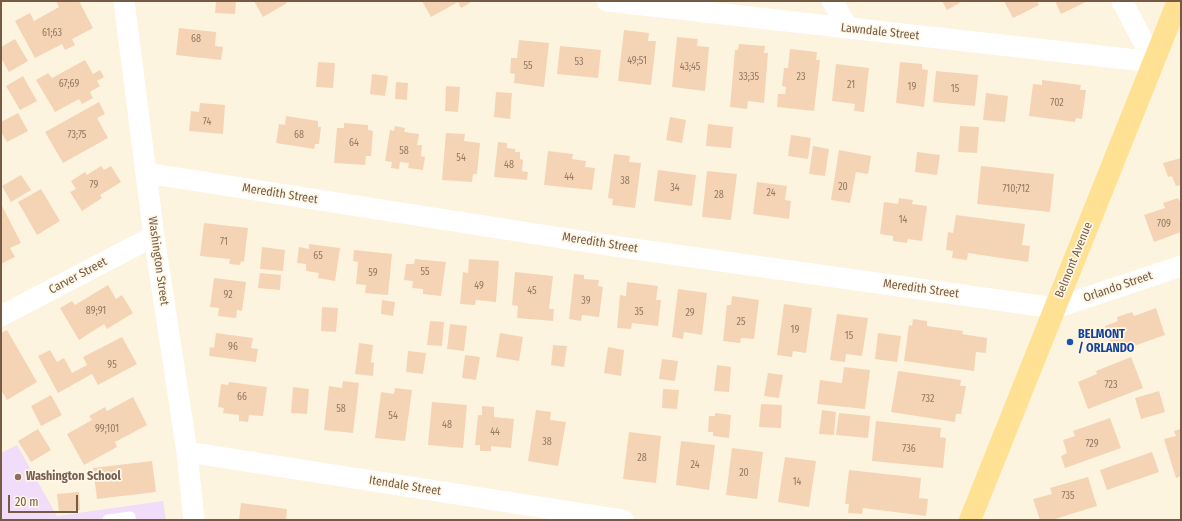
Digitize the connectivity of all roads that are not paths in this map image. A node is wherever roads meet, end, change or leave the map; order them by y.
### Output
1 (124, 1) edge
2 (607, 1) edge
3 (832, 1) edge
4 (1122, 1) edge
5 (1179, 1) edge
6 (848, 28) junction
7 (1154, 62) junction
8 (146, 173) junction
9 (154, 236) junction
10 (1181, 266) edge
11 (1055, 308) junction
12 (1, 316) edge
13 (187, 452) junction
14 (108, 520) edge
15 (130, 520) edge
16 (194, 520) edge
17 (623, 520) edge
18 (970, 520) edge

1 - 8 street, Washington Street
2 - 6 street, Lawndale Street
3 - 6 street
4 - 7 street
5 - 7 main road, Belmont Avenue
6 - 7 street, Lawndale Street
7 - 11 main road, Belmont Avenue
8 - 9 street, Washington Street
8 - 11 street, Meredith Street
9 - 12 street, Carver Street
9 - 13 street, Washington Street
10 - 11 street, Orlando Street
11 - 18 main road, Belmont Avenue
13 - 16 street, Washington Street
13 - 17 street, Itendale Street
14 - 15 lane

